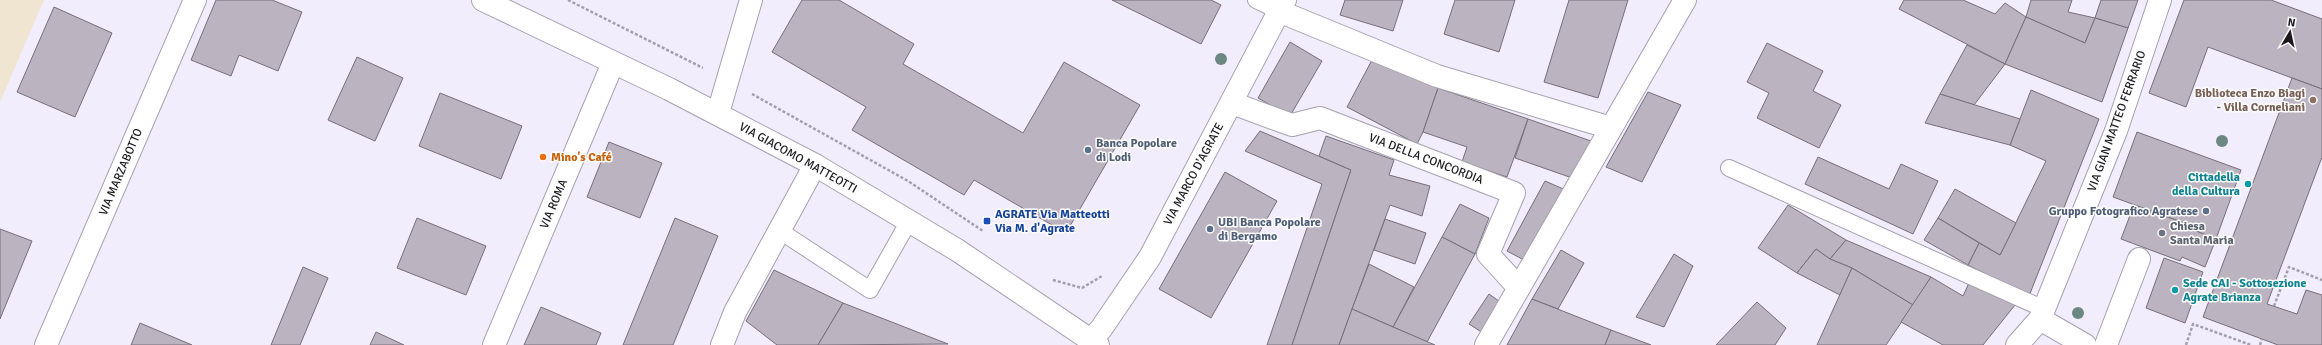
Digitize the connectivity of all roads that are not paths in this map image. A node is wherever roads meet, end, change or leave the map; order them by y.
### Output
1 (195, 0) edge
2 (483, 0) edge
3 (751, 0) edge
4 (1256, 0) edge
5 (1685, 0) edge
6 (2160, 0) edge
7 (1283, 6) edge
8 (613, 63) junction
9 (1232, 103) junction
10 (718, 114) junction
11 (1611, 128) junction
12 (815, 165) junction
13 (1729, 168) dead end
14 (909, 221) junction
15 (780, 231) junction
16 (2139, 259) dead end
17 (1519, 288) junction
18 (2042, 314) junction
19 (1094, 343) edge
20 (46, 345) edge
21 (494, 345) edge
22 (722, 345) edge
23 (1486, 345) edge
24 (2017, 345) edge
25 (2085, 345) edge
26 (2106, 345) edge

1 - 20 street, VIA MARZABOTTO
2 - 8 street, VIA GIACOMO MATTEOTTI
3 - 10 street
4 - 7 lane
5 - 11 street
6 - 18 street, VIA GIAN MATTEO FERRARIO
7 - 9 street, VIA MARCO D'AGRATE
7 - 11 street
8 - 10 street, VIA GIACOMO MATTEOTTI
8 - 21 street, VIA ROMA
9 - 17 street, VIA DELLA CONCORDIA
9 - 19 street, VIA MARCO D'AGRATE
10 - 12 street, VIA GIACOMO MATTEOTTI
11 - 17 street
12 - 14 street, VIA GIACOMO MATTEOTTI
12 - 15 street
13 - 18 lane
14 - 15 lane
14 - 19 street, VIA GIACOMO MATTEOTTI
15 - 22 street
16 - 26 street
17 - 23 street
18 - 24 street, VIA GIAN MATTEO FERRARIO
18 - 25 street

